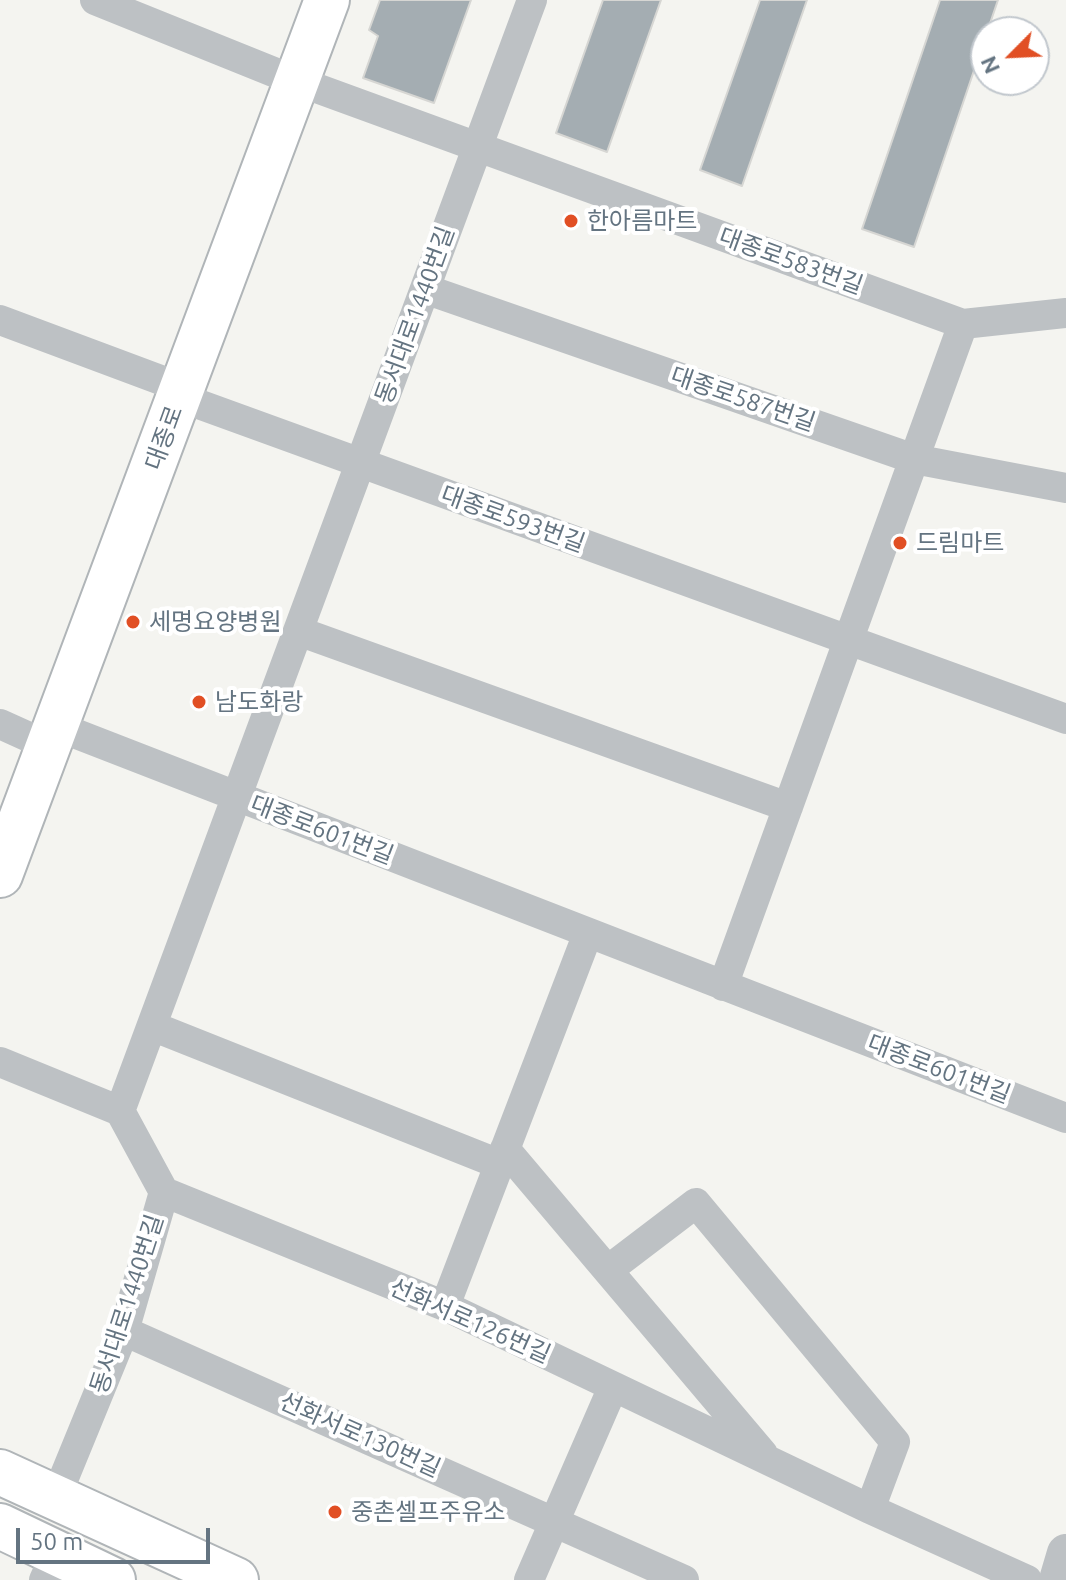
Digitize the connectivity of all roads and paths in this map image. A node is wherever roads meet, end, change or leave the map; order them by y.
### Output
1 (95, 0) edge
2 (309, 0) edge
3 (327, 0) edge
4 (532, 0) edge
5 (289, 78) junction
6 (478, 147) junction
7 (425, 289) junction
8 (1066, 313) edge
9 (0, 320) edge
10 (963, 324) junction
11 (172, 390) junction
12 (914, 459) junction
13 (360, 463) junction
14 (1066, 488) edge
15 (298, 631) junction
16 (848, 642) junction
17 (1066, 719) edge
18 (29, 729) edge
19 (237, 797) junction
20 (788, 807) junction
21 (0, 821) edge
22 (0, 875) edge
23 (588, 933) junction
24 (723, 986) junction
25 (152, 1026) junction
26 (0, 1062) edge
27 (120, 1111) junction
28 (1066, 1118) edge
29 (502, 1157) junction
30 (164, 1192) junction
31 (608, 1270) junction
32 (445, 1306) junction
33 (124, 1331) junction
34 (613, 1387) junction
35 (770, 1462) junction
36 (0, 1472) edge
37 (56, 1497) junction
38 (870, 1509) junction
39 (554, 1520) junction
40 (0, 1526) edge
41 (1066, 1553) edge
42 (50, 1566) edge
43 (113, 1580) edge
44 (236, 1580) edge
45 (529, 1580) edge
46 (684, 1580) edge
47 (1027, 1580) edge
48 (1058, 1580) edge

1 - 5 street, 대종로583번길
2 - 5 main road, 대종로
3 - 5 main road, 대종로
4 - 6 street, 동서대로1440번길
5 - 6 street, 대종로583번길
5 - 11 main road, 대종로
6 - 7 street, 동서대로1440번길
6 - 10 street, 대종로583번길
7 - 12 street, 대종로587번길
7 - 13 street, 동서대로1440번길
8 - 10 street, 대종로583번길
9 - 11 street, 대종로593번길
10 - 12 street
11 - 13 street, 대종로593번길
11 - 18 main road, 대종로
12 - 14 street, 대종로587번길
12 - 16 street
13 - 15 street, 동서대로1440번길
13 - 16 street, 대종로593번길
15 - 19 street, 동서대로1440번길
15 - 20 street
16 - 17 street, 대종로593번길
16 - 20 street
18 - 19 street, 대종로601번길
18 - 21 main road, 대종로
18 - 22 main road, 대종로
19 - 23 street, 대종로601번길
19 - 25 street, 동서대로1440번길
20 - 24 street
23 - 24 street, 대종로601번길
23 - 29 street
24 - 28 street, 대종로601번길
25 - 27 street, 동서대로1440번길
25 - 29 street
26 - 27 street
27 - 30 street, 동서대로1440번길
29 - 31 street, 선화서로126번길
29 - 32 street
30 - 32 street, 선화서로126번길
30 - 33 street, 동서대로1440번길
31 - 35 street, 선화서로126번길
31 - 38 street
32 - 34 street, 선화서로126번길
33 - 37 street, 동서대로1440번길
33 - 39 street, 선화서로130번길
34 - 35 street, 선화서로126번길
34 - 39 street
35 - 38 street, 선화서로126번길
36 - 37 main road
37 - 44 main road
38 - 47 street, 선화서로126번길
39 - 45 street
39 - 46 street, 선화서로130번길
40 - 42 main road
41 - 48 street
42 - 43 main road

